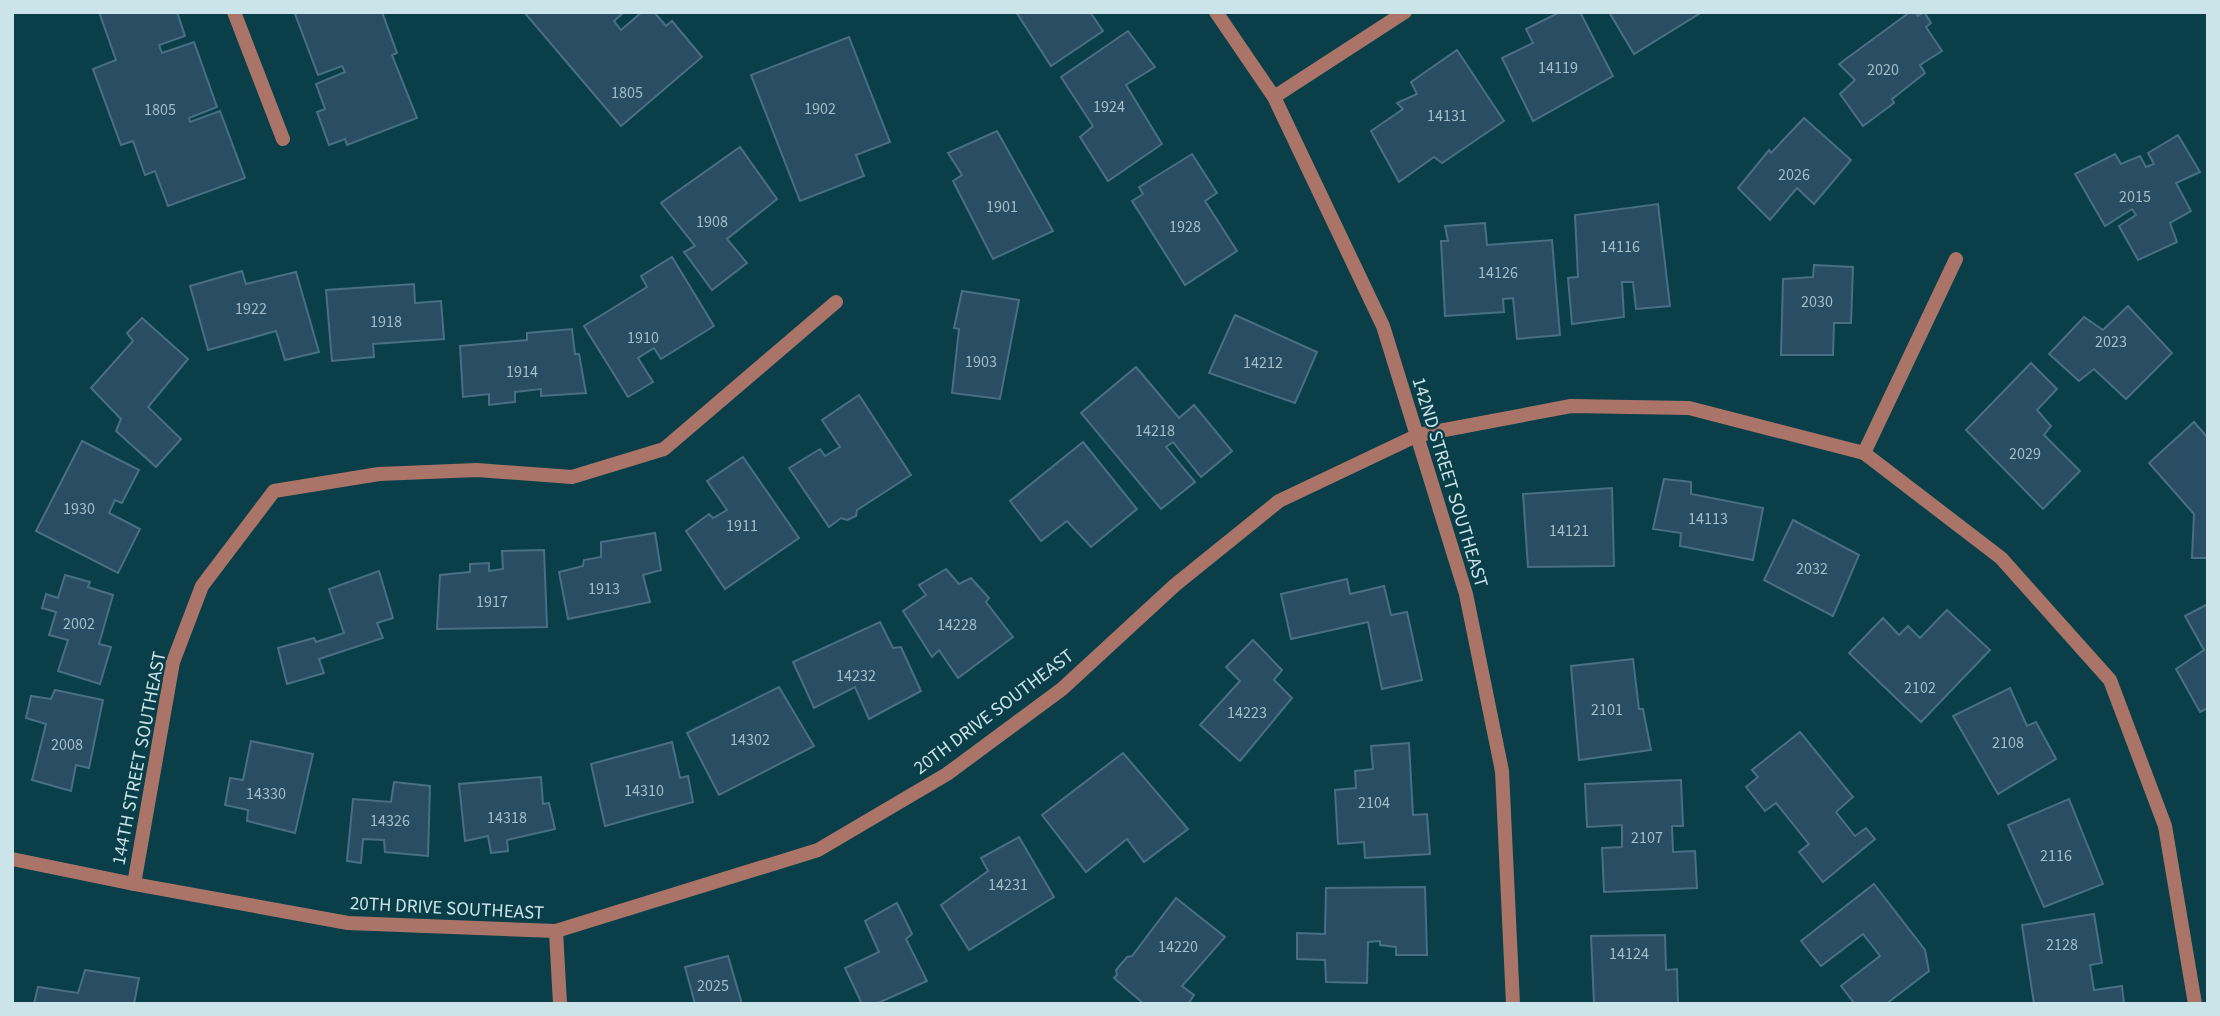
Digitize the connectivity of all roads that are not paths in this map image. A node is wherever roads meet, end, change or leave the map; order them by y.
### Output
1 (234, 12) edge
2 (1216, 12) edge
3 (1405, 12) edge
4 (1274, 97) junction
5 (283, 139) dead end
6 (1956, 259) dead end
7 (836, 302) dead end
8 (1418, 435) junction
9 (1864, 453) junction
10 (12, 859) edge
11 (134, 884) junction
12 (556, 932) junction
13 (561, 1004) edge
14 (1513, 1004) edge
15 (2194, 1004) edge

1 - 5 street
2 - 4 street, 142ND STREET SOUTHEAST
3 - 4 street
4 - 8 street, 142ND STREET SOUTHEAST
6 - 9 street
7 - 11 street, 144TH STREET SOUTHEAST
8 - 9 street, 20TH DRIVE SOUTHEAST
8 - 12 street, 20TH DRIVE SOUTHEAST
8 - 14 street, 142ND STREET SOUTHEAST
9 - 15 street
10 - 11 street, 20TH DRIVE SOUTHEAST
11 - 12 street, 20TH DRIVE SOUTHEAST
12 - 13 street

